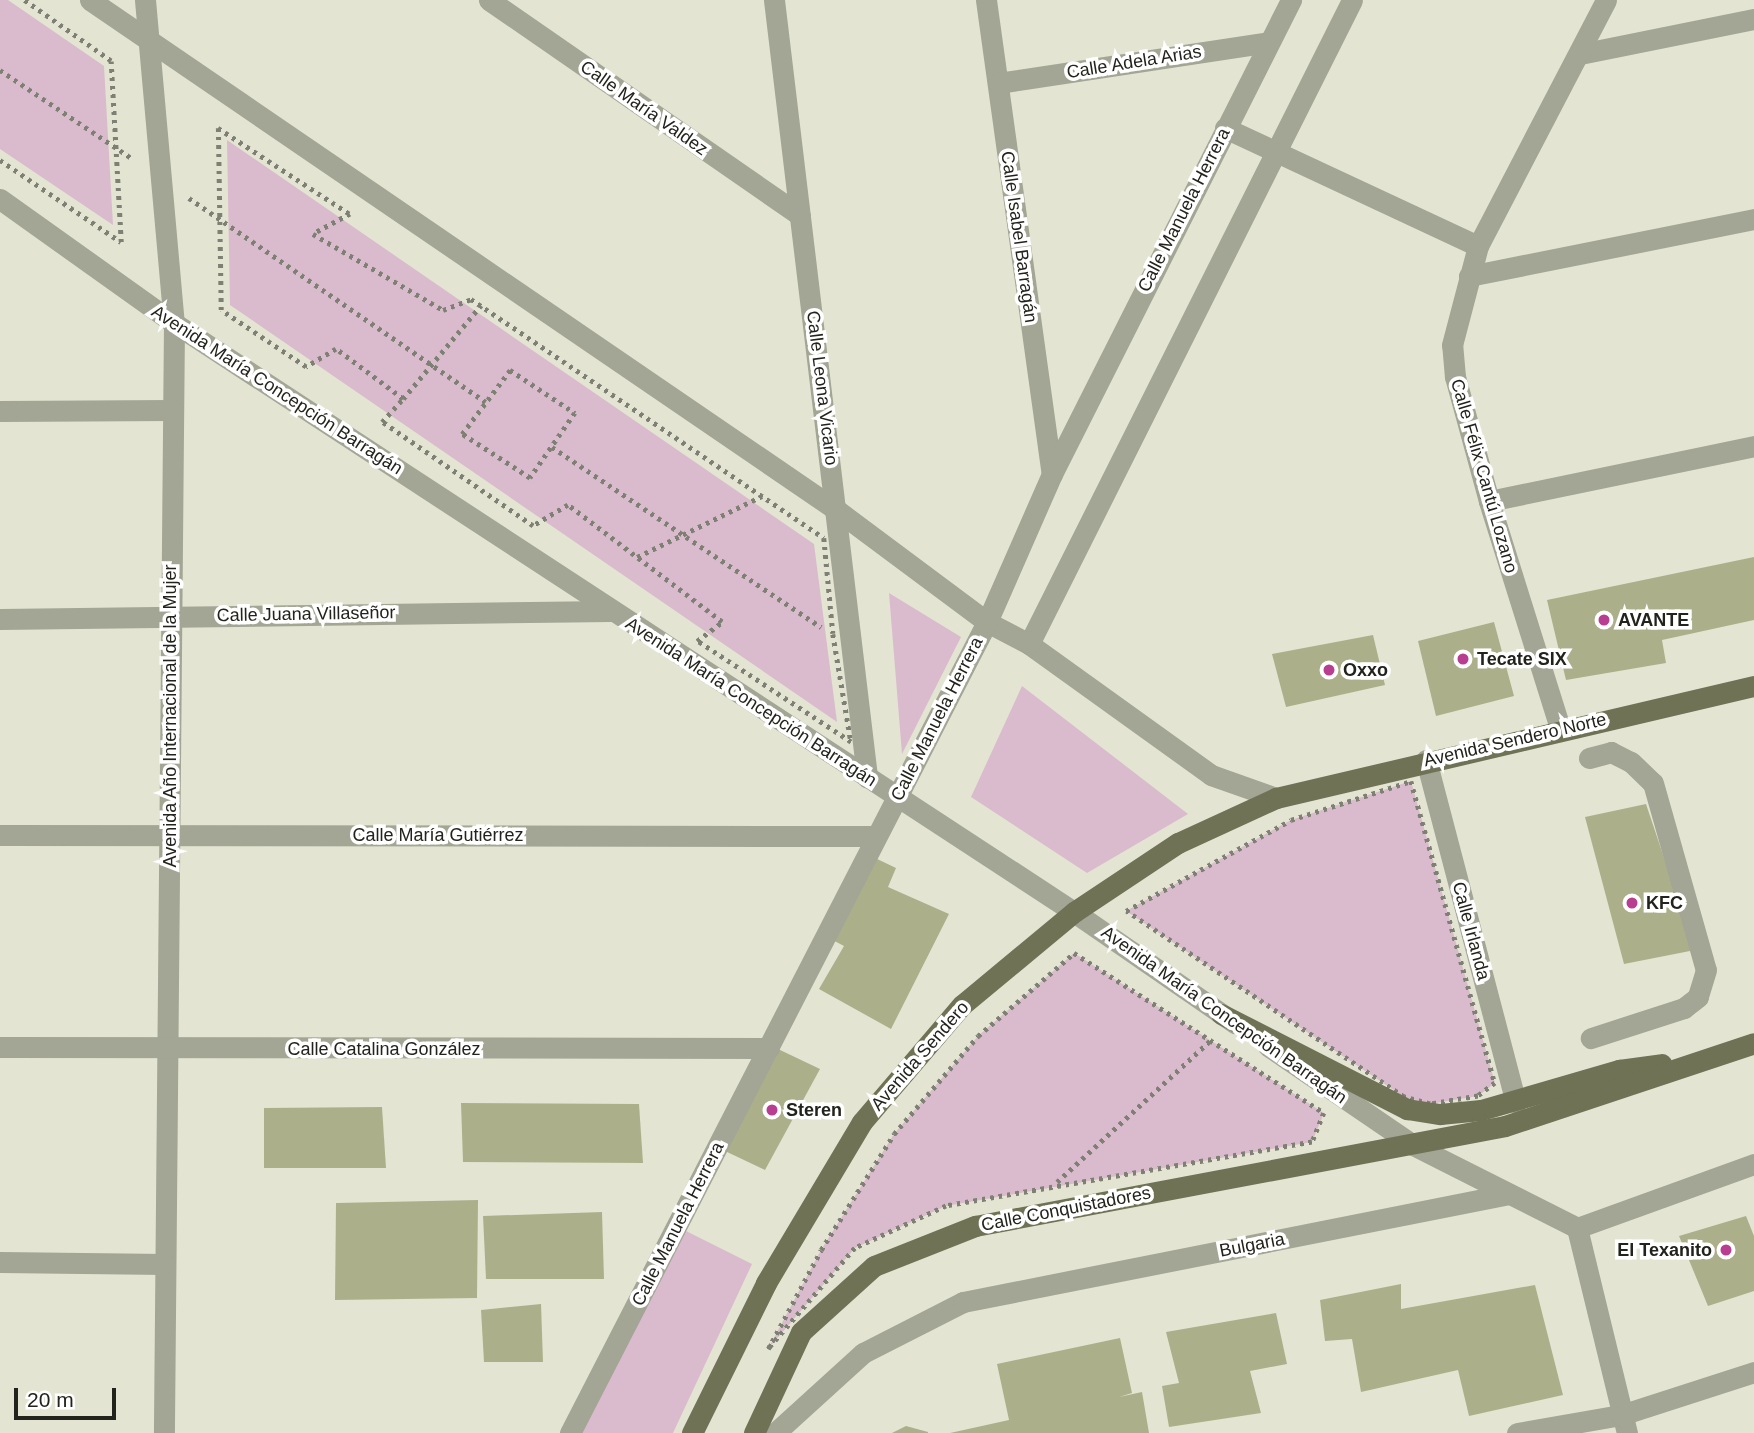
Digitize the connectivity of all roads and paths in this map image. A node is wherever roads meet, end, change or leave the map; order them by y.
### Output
1 (24, 0) edge
2 (90, 0) edge
3 (145, 0) edge
4 (489, 0) edge
5 (774, 0) edge
6 (986, 0) edge
7 (1291, 0) edge
8 (1352, 0) edge
9 (1606, 0) edge
10 (1754, 19) edge
11 (148, 40) junction
12 (1269, 42) junction
13 (1580, 54) junction
14 (0, 70) edge
15 (998, 83) junction
16 (1225, 128) junction
17 (115, 147) junction
18 (1273, 150) junction
19 (0, 160) edge
20 (162, 178) junction
21 (0, 199) edge
22 (800, 215) junction
23 (219, 219) junction
24 (1754, 219) edge
25 (1478, 246) junction
26 (1469, 276) junction
27 (481, 305) junction
28 (174, 323) junction
29 (430, 364) junction
30 (403, 399) junction
31 (486, 402) junction
32 (172, 410) junction
33 (0, 411) edge
34 (1754, 446) edge
35 (552, 447) junction
36 (1052, 474) junction
37 (762, 496) junction
38 (1489, 501) junction
39 (838, 511) junction
40 (685, 536) junction
41 (637, 557) junction
42 (612, 611) junction
43 (170, 616) junction
44 (0, 619) edge
45 (987, 622) junction
46 (833, 634) junction
47 (1029, 644) junction
48 (853, 649) junction
49 (1754, 686) edge
50 (1560, 729) junction
51 (1589, 758) dead end
52 (1426, 760) junction
53 (867, 777) junction
54 (1411, 780) joint
55 (897, 797) junction
56 (1276, 798) junction
57 (0, 835) edge
58 (169, 835) junction
59 (876, 836) junction
60 (1074, 912) junction
61 (1221, 1014) junction
62 (1591, 1038) dead end
63 (1211, 1040) junction
64 (1754, 1043) edge
65 (0, 1047) edge
66 (769, 1048) junction
67 (171, 1049) junction
68 (1712, 1058) junction
69 (1516, 1101) junction
70 (1413, 1145) junction
71 (1754, 1164) edge
72 (1051, 1187) junction
73 (1508, 1194) junction
74 (1577, 1228) junction
75 (0, 1262) edge
76 (165, 1264) junction
77 (1754, 1372) edge
78 (1624, 1424) edge
79 (763, 1428) edge
80 (164, 1433) edge
81 (570, 1433) edge
82 (692, 1433) edge
83 (1517, 1433) edge

1 - 17 path
2 - 11 street
3 - 11 street, Avenida Año Internacional de la Mujer
4 - 22 street, Calle María Valdez
5 - 22 street, Calle Leona Vicario
6 - 15 street, Calle Isabel Barragán
7 - 12 street, Calle Manuela Herrera
8 - 18 street
9 - 13 street, Calle Félix Cantú Lozano
10 - 13 street
11 - 20 street, Avenida Año Internacional de la Mujer
11 - 39 street
12 - 15 street, Calle Adela Arias
12 - 16 street, Calle Manuela Herrera
13 - 25 street, Calle Félix Cantú Lozano
14 - 17 path
15 - 36 street, Calle Isabel Barragán
16 - 18 street
16 - 36 street, Calle Manuela Herrera
17 - 19 path
17 - 20 path
18 - 25 street
18 - 47 street
20 - 23 path
20 - 28 street, Avenida Año Internacional de la Mujer
21 - 28 street, Avenida María Concepción Barragán
22 - 39 street, Calle Leona Vicario
23 - 27 path
23 - 29 path
23 - 30 path
24 - 26 street
25 - 26 street, Calle Félix Cantú Lozano
26 - 38 street, Calle Félix Cantú Lozano
27 - 29 path
27 - 37 path
28 - 32 street, Avenida Año Internacional de la Mujer
28 - 42 street, Avenida María Concepción Barragán
29 - 30 path
29 - 31 path
30 - 41 path
31 - 35 path
31 - 35 path
32 - 33 street
32 - 43 street, Avenida Año Internacional de la Mujer
34 - 38 street
35 - 40 path
36 - 45 street, Calle Manuela Herrera
37 - 40 path
37 - 46 path
38 - 50 street, Calle Félix Cantú Lozano
39 - 45 street
39 - 48 street, Calle Leona Vicario
40 - 41 path
40 - 46 path
41 - 46 path
42 - 43 street, Calle Juana Villaseñor
42 - 53 street, Avenida María Concepción Barragán
43 - 44 street, Calle Juana Villaseñor
43 - 58 street, Avenida Año Internacional de la Mujer
45 - 47 street
45 - 55 street, Calle Manuela Herrera
46 - 48 path
47 - 56 street
48 - 53 street, Calle Leona Vicario
49 - 50 main road, Avenida Sendero Norte
50 - 52 main road, Avenida Sendero Norte
51 - 62 street
52 - 56 main road, Avenida Sendero Norte
52 - 69 street, Calle Irlanda
53 - 55 street, Avenida María Concepción Barragán
54 - 54 path
55 - 59 street, Calle Manuela Herrera
55 - 60 street, Avenida María Concepción Barragán
56 - 60 main road, Avenida Sendero
57 - 58 street, Calle María Gutiérrez
58 - 59 street, Calle María Gutiérrez
58 - 67 street, Avenida Año Internacional de la Mujer
59 - 66 street, Calle Manuela Herrera
60 - 61 street, Avenida María Concepción Barragán
60 - 82 main road, Avenida Sendero
61 - 69 main road
61 - 70 street, Avenida María Concepción Barragán
63 - 72 path
63 - 72 path
63 - 72 path
64 - 68 main road
65 - 67 street, Calle Catalina González
66 - 67 street, Calle Catalina González
66 - 81 street, Calle Manuela Herrera
67 - 76 street, Avenida Año Internacional de la Mujer
68 - 69 main road
68 - 70 main road
70 - 73 street, Avenida María Concepción Barragán
70 - 79 main road, Calle Conquistadores
71 - 74 street
73 - 74 street
73 - 79 street, Bulgaria
74 - 78 street
75 - 76 street
76 - 80 street, Avenida Año Internacional de la Mujer
77 - 78 street
78 - 83 street

